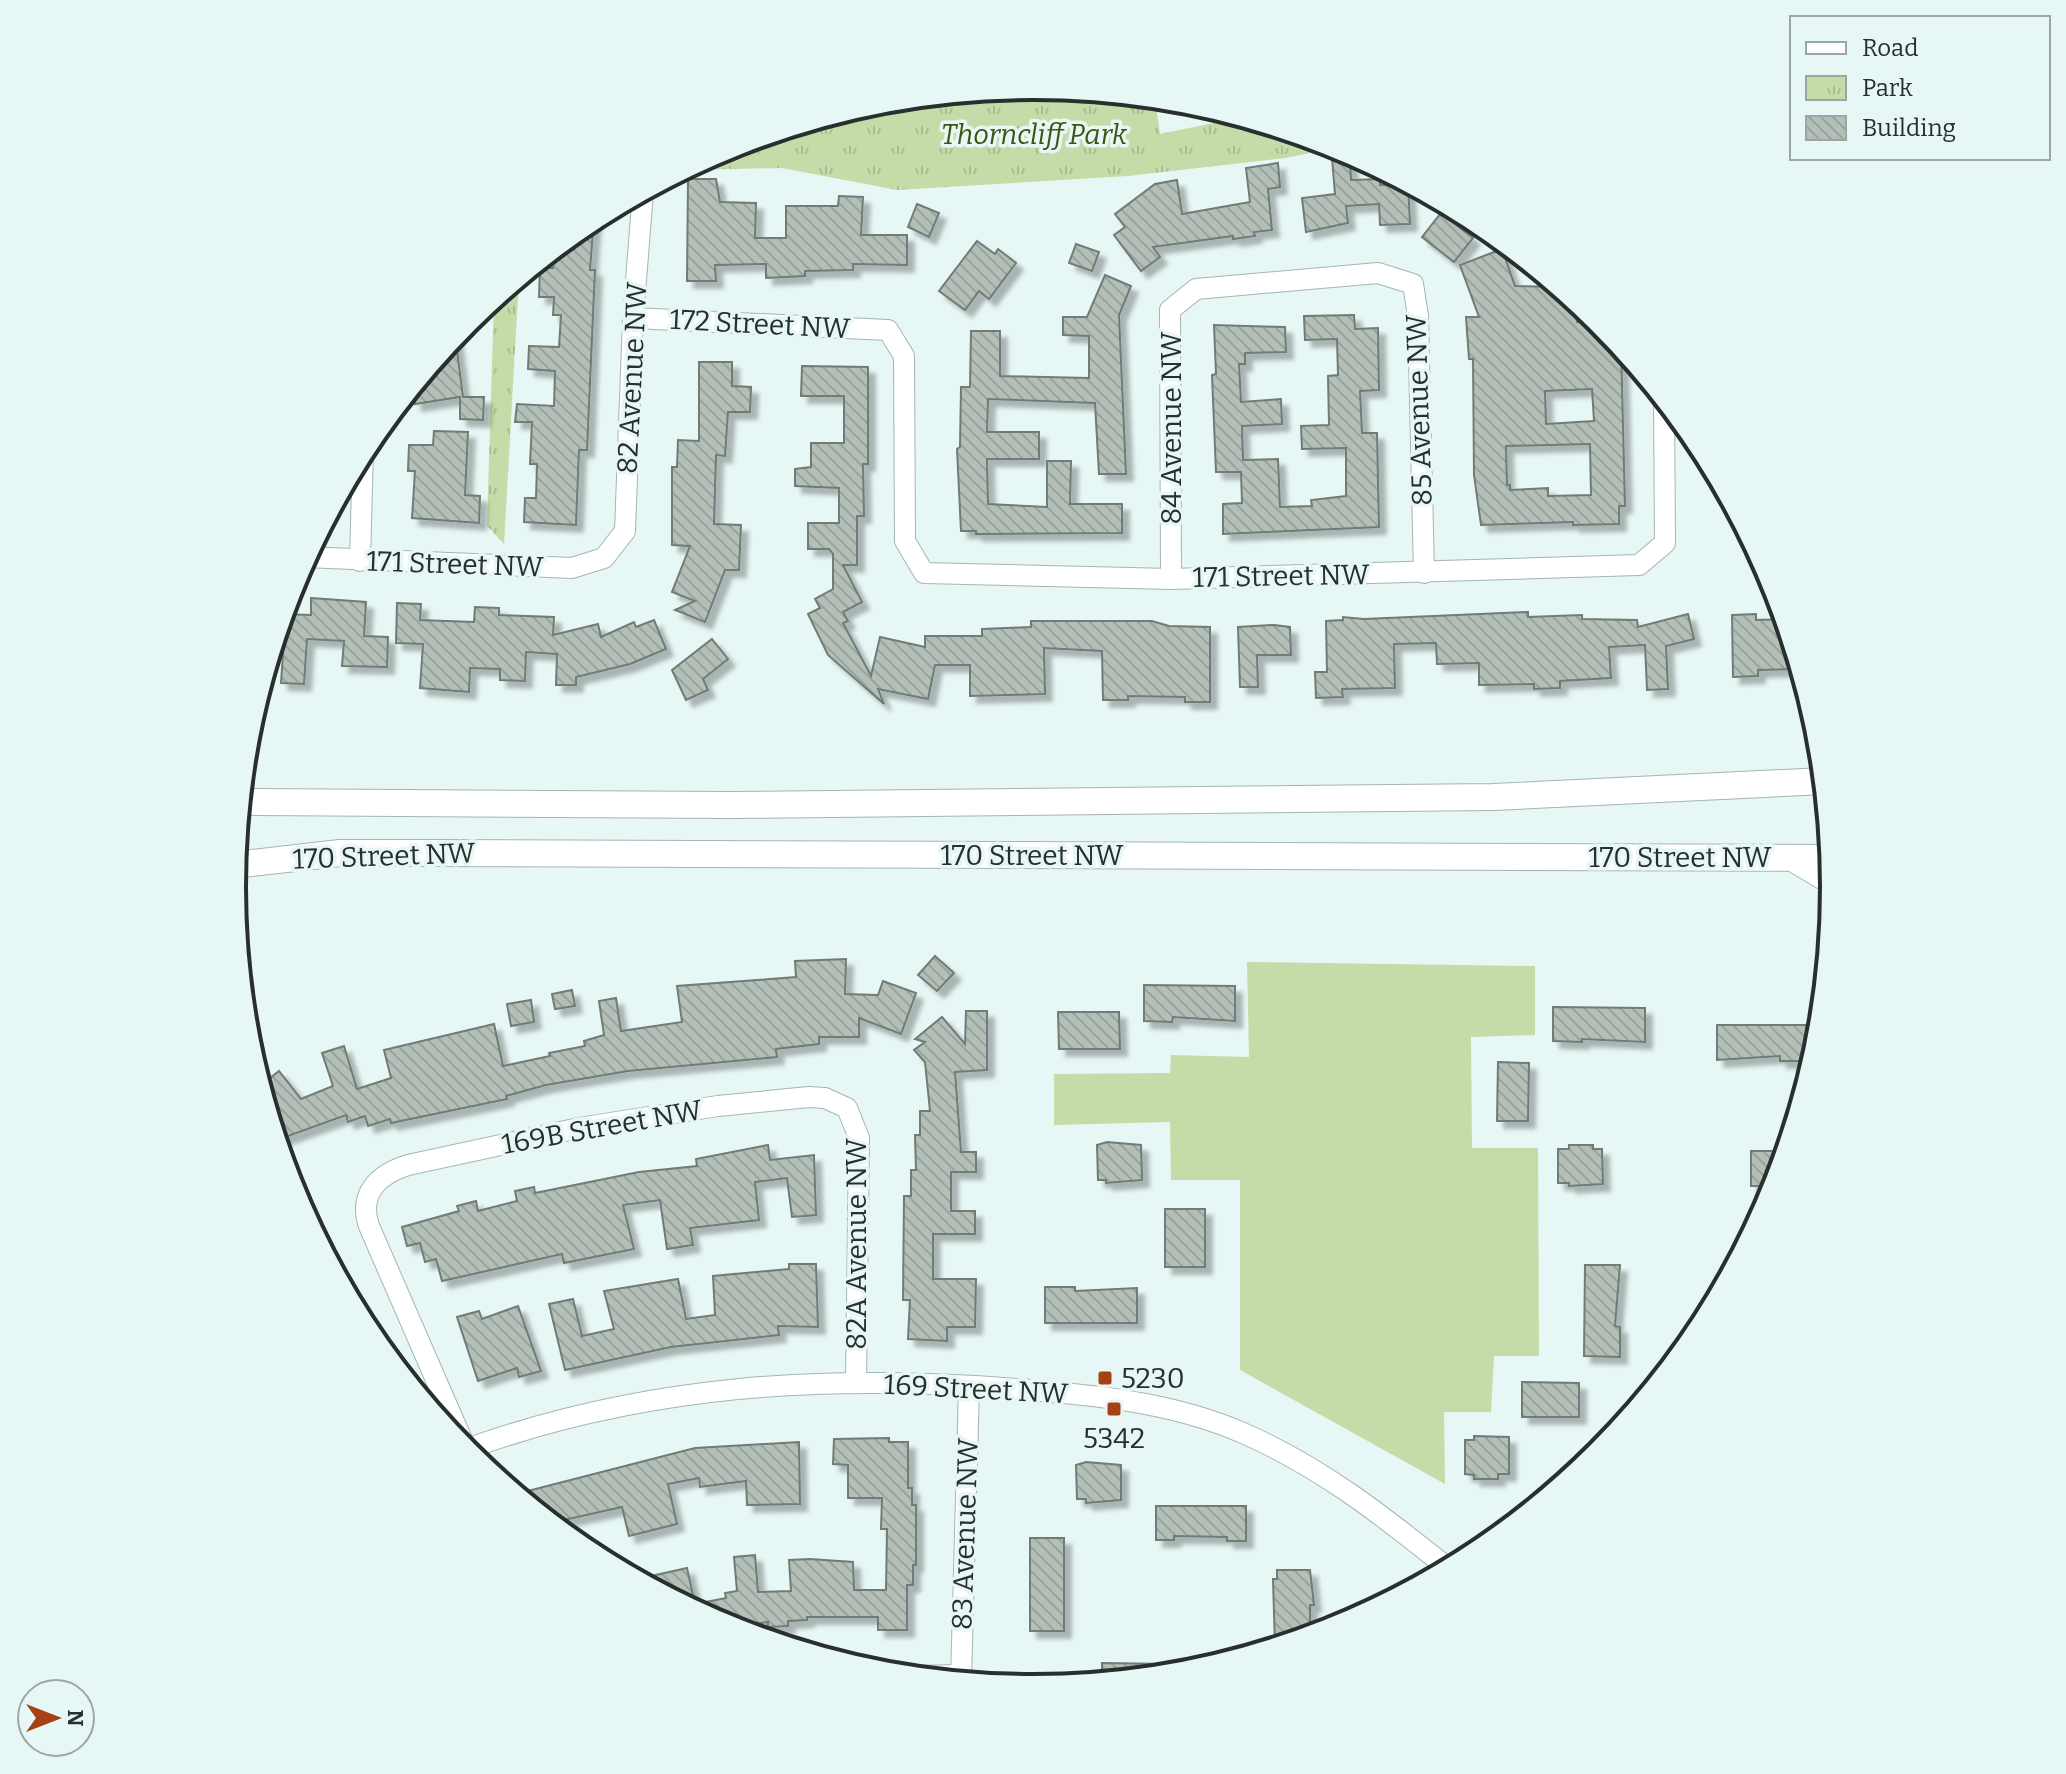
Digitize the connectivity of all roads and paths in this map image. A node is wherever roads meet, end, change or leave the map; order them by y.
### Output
1 (642, 204) edge
2 (1378, 273) joint
3 (633, 318) junction
4 (1664, 418) edge
5 (362, 476) edge
6 (319, 558) edge
7 (604, 558) joint
8 (360, 561) junction
9 (924, 573) joint
10 (1424, 573) junction
11 (1171, 579) junction
12 (1813, 782) edge
13 (251, 802) edge
14 (1792, 858) junction
15 (1819, 858) edge
16 (247, 864) edge
17 (1819, 874) edge
18 (847, 1108) joint
19 (856, 1383) junction
20 (969, 1386) junction
21 (450, 1415) edge
22 (479, 1445) edge
23 (1439, 1561) edge
24 (961, 1670) edge

1 - 3 street, 82 Avenue NW
2 - 10 street, 85 Avenue NW
2 - 11 street, 84 Avenue NW
3 - 7 street, 82 Avenue NW
3 - 9 street, 172 Street NW
4 - 10 street, 171 Street NW
5 - 8 street
6 - 8 street, 171 Street NW
7 - 8 street, 171 Street NW
9 - 11 street, 171 Street NW
10 - 11 street, 171 Street NW
12 - 13 main road, 170 Street NW
14 - 15 main road, 170 Street NW
14 - 16 main road, 170 Street NW
14 - 17 main road
18 - 19 street, 82A Avenue NW
18 - 21 street, 169B Street NW
19 - 20 street, 169 Street NW
19 - 22 street, 169 Street NW
20 - 23 street, 169 Street NW
20 - 24 street, 83 Avenue NW

